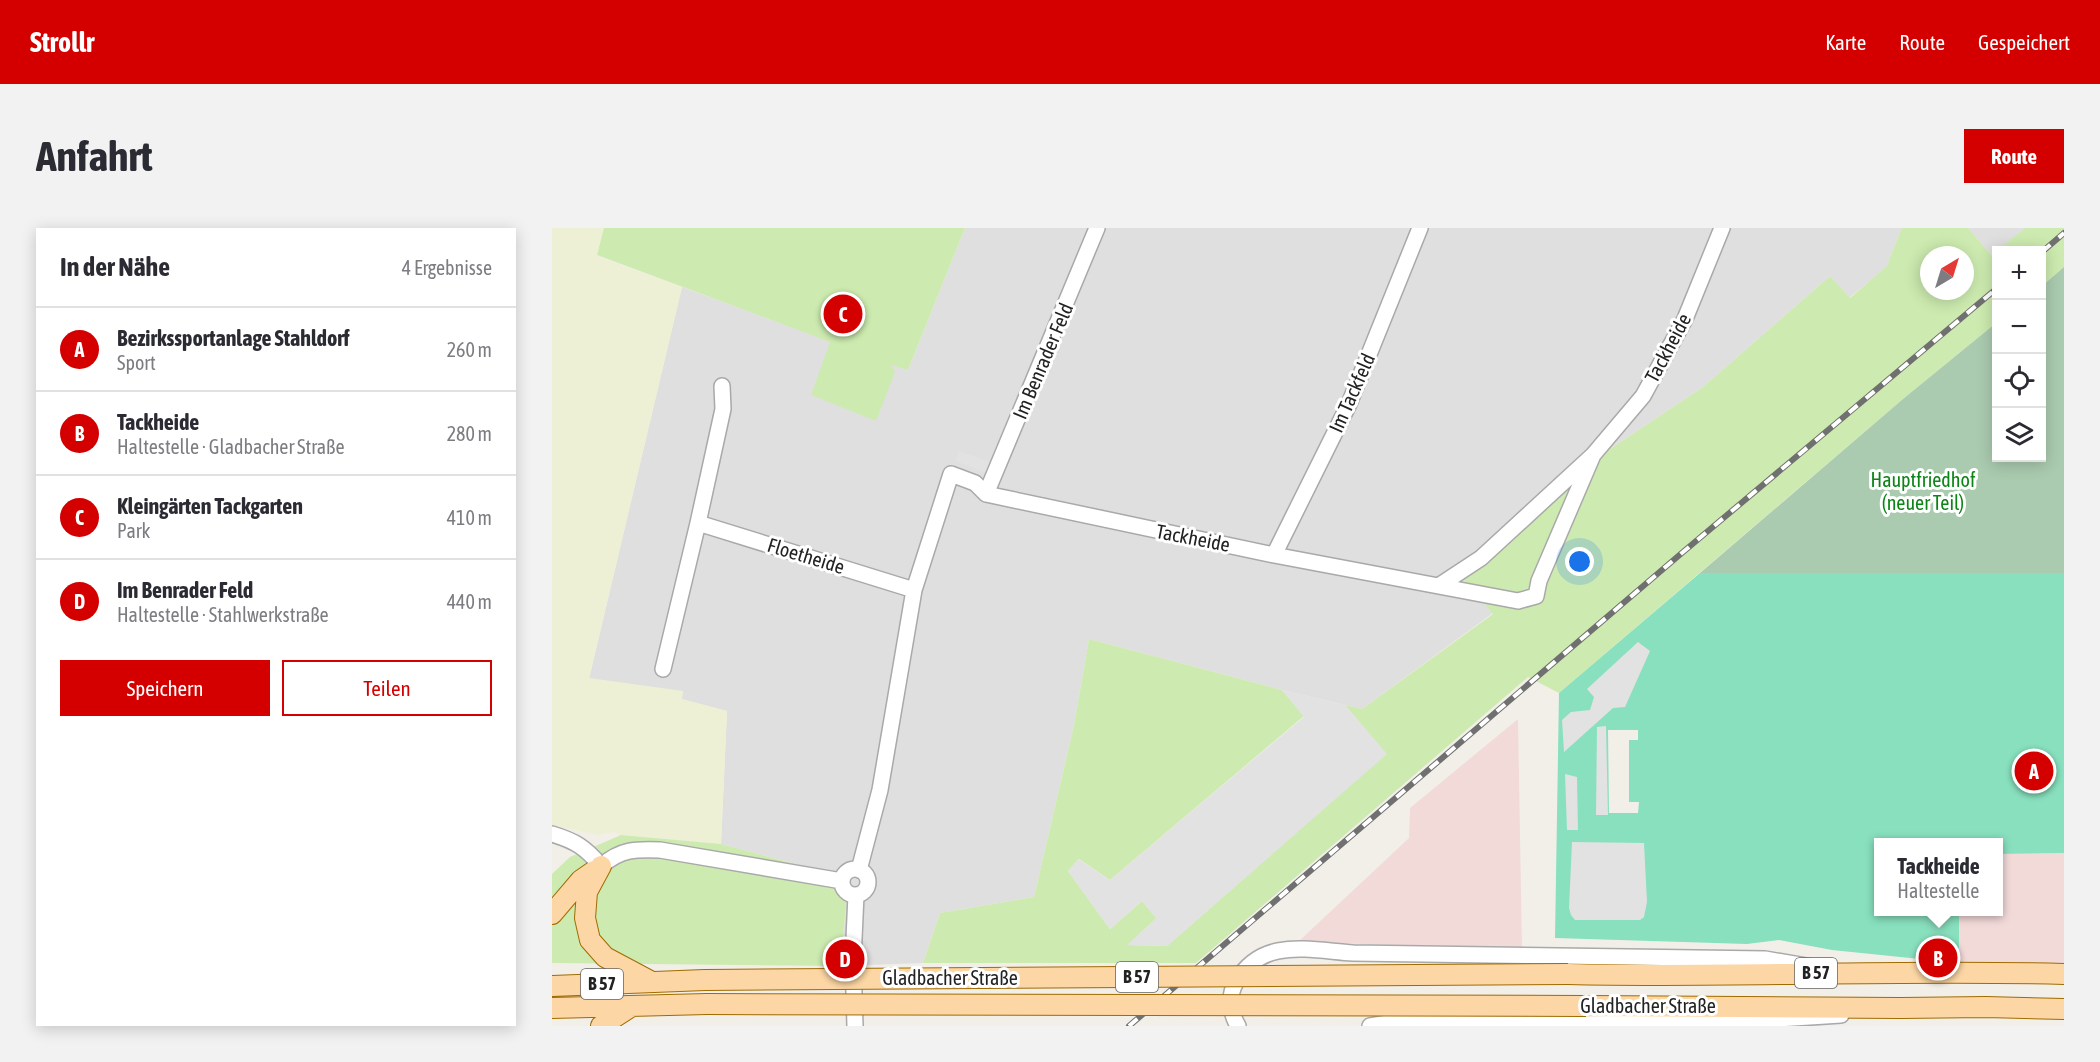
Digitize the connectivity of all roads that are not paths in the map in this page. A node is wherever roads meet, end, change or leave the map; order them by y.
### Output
1 (1098, 228) edge
2 (1420, 228) edge
3 (1722, 228) edge
4 (722, 386) dead end
5 (1593, 455) junction
6 (986, 494) junction
7 (698, 523) junction
8 (1274, 555) junction
9 (1440, 585) junction
10 (914, 590) junction
11 (663, 669) dead end
12 (552, 834) edge
13 (601, 866) junction
14 (859, 870) junction
15 (842, 881) junction
16 (856, 895) junction
17 (552, 914) edge
18 (1841, 973) junction
19 (2064, 974) edge
20 (652, 982) junction
21 (552, 986) edge
22 (633, 1005) junction
23 (552, 1008) edge
24 (1901, 1008) junction
25 (2064, 1010) edge
26 (601, 1026) edge
27 (855, 1026) edge
28 (1238, 1026) edge
29 (1370, 1026) edge

1 - 6 street, Im Benrader Feld
2 - 8 street, Im Tackfeld
3 - 5 street, Tackheide
4 - 7 street
5 - 9 street, Tackheide
5 - 9 street, Tackheide
6 - 8 street, Tackheide
6 - 10 street, Tackheide
7 - 10 street, Floetheide
7 - 11 street
8 - 9 street, Tackheide
10 - 14 street
12 - 13 street
13 - 15 street
13 - 17 main road
13 - 20 main road
14 - 15 street
14 - 16 street
15 - 16 street
16 - 27 street
18 - 19 main road, Gladbacher Straße / B 57
18 - 20 main road, Gladbacher Straße / B 57, bridge
18 - 28 street, Gladbacher Straße
20 - 21 main road, Gladbacher Straße / B 57
22 - 23 main road, Gladbacher Straße / B 57
22 - 24 main road, Gladbacher Straße / B 57, bridge
22 - 26 main road
24 - 25 main road, Gladbacher Straße / B 57
24 - 29 street

